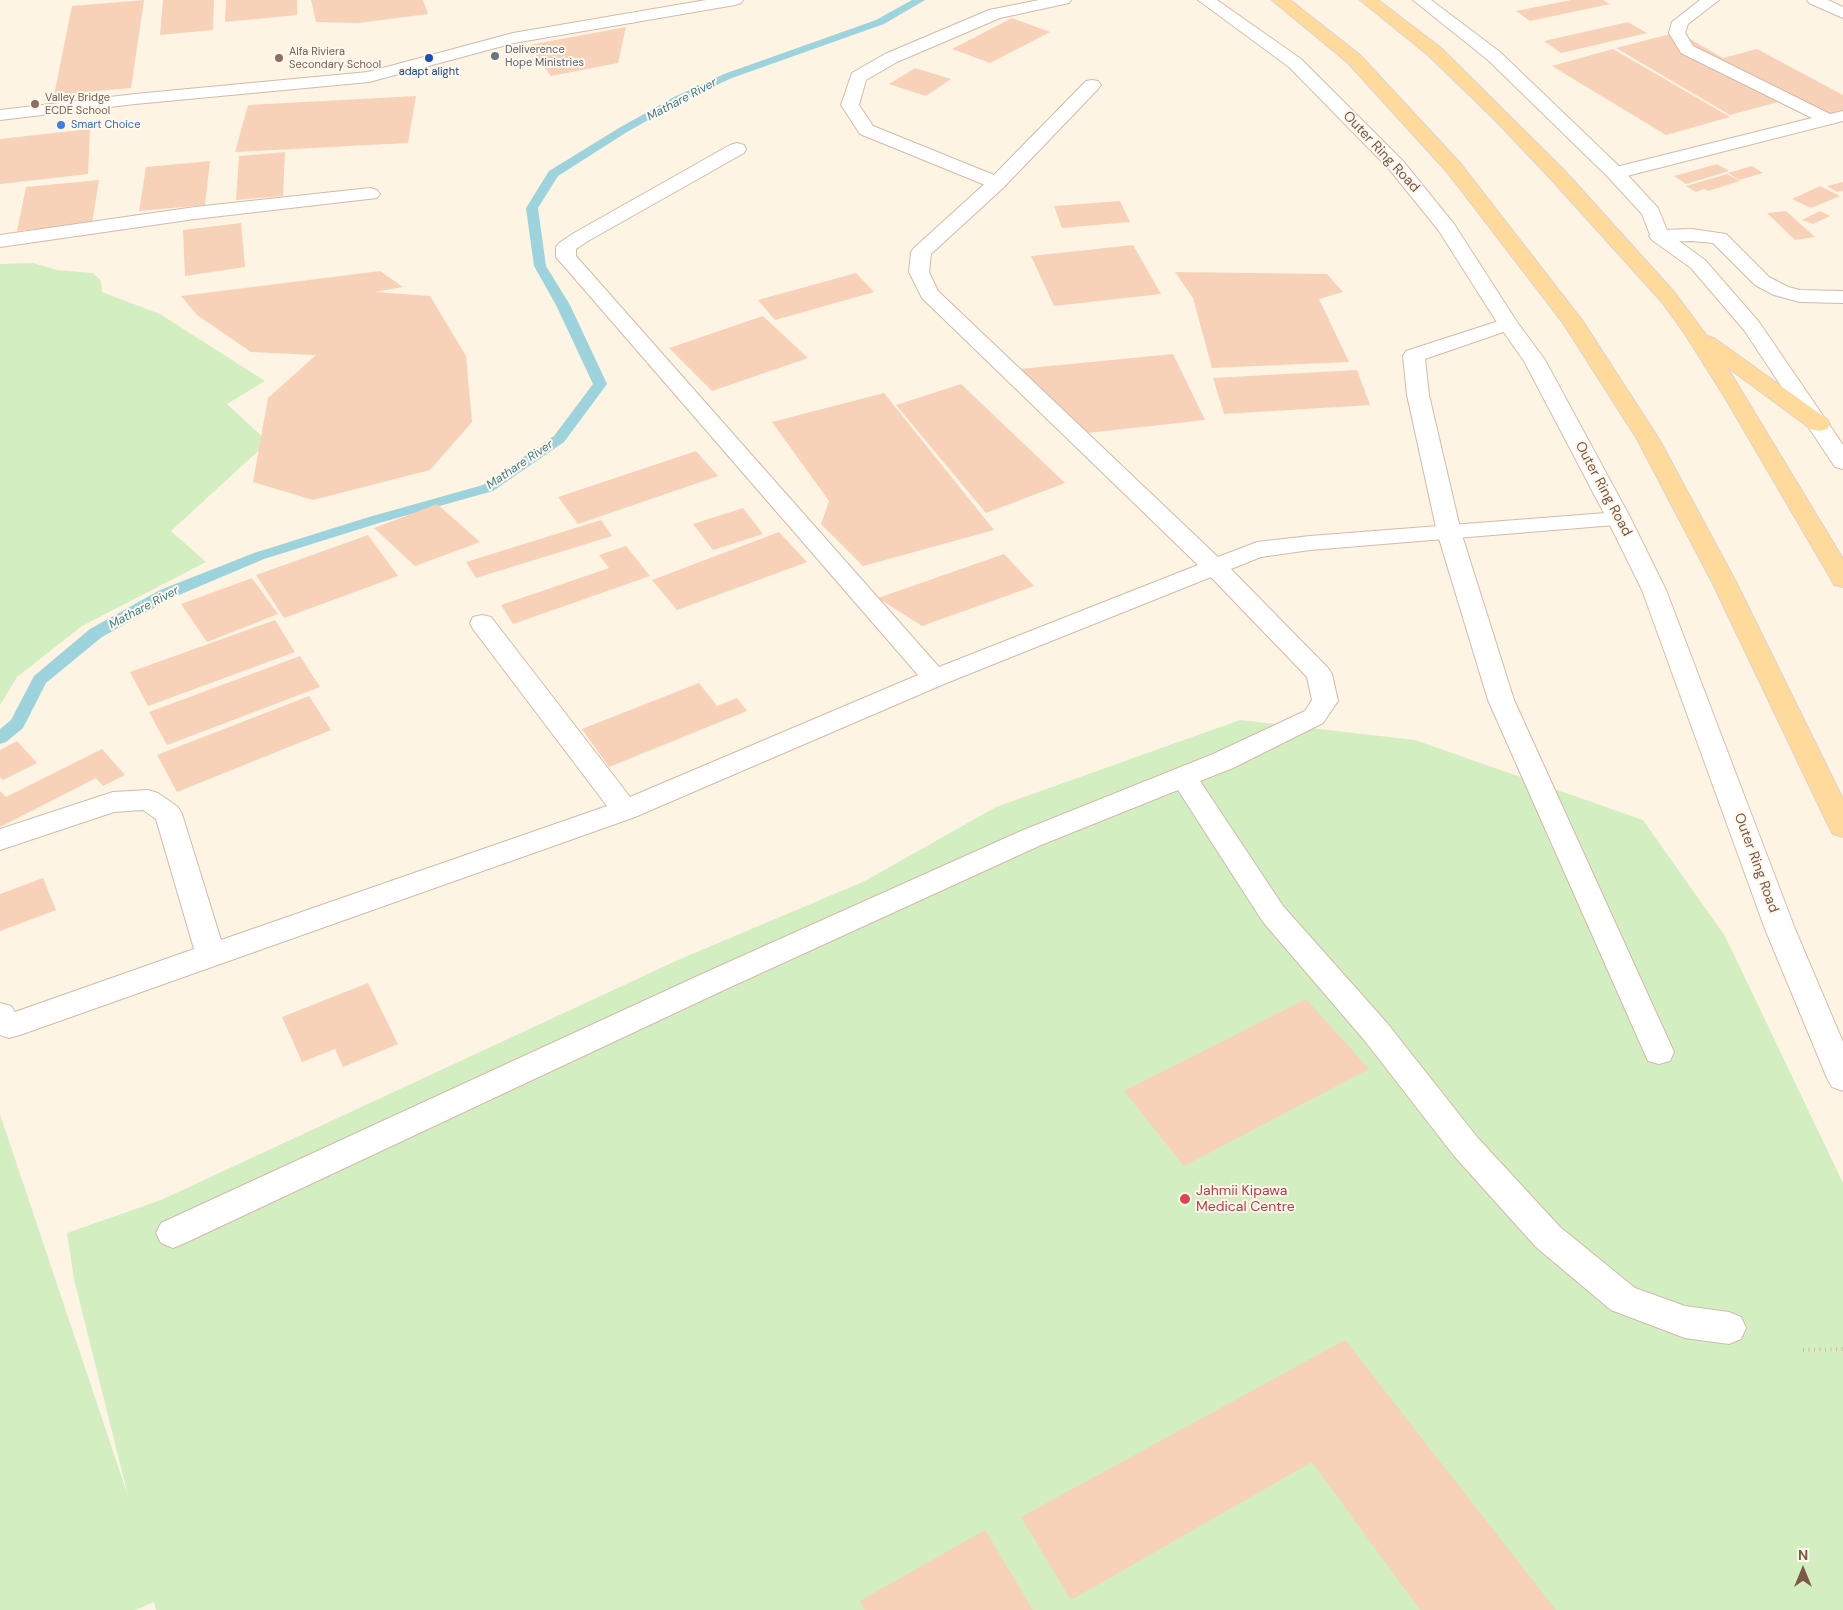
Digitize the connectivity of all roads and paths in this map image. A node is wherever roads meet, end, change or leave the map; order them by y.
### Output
1 (734, 0) edge
2 (1063, 0) edge
3 (1206, 0) edge
4 (1280, 0) edge
5 (1368, 0) edge
6 (1421, 0) edge
7 (1710, 0) edge
8 (1815, 0) edge
9 (1843, 14) edge
10 (1092, 85) dead end
11 (0, 115) edge
12 (1836, 118) edge
13 (737, 149) dead end
14 (1615, 173) junction
15 (997, 183) junction
16 (370, 194) dead end
17 (1659, 236) junction
18 (0, 241) edge
19 (1843, 297) edge
20 (1508, 324) junction
21 (1694, 332) junction
22 (1819, 424) junction
23 (1843, 462) edge
24 (1619, 519) junction
25 (1449, 532) junction
26 (1215, 567) junction
27 (1843, 579) edge
28 (482, 623) dead end
29 (935, 678) junction
30 (1184, 777) junction
31 (625, 810) junction
32 (1843, 827) edge
33 (0, 840) edge
34 (210, 954) junction
35 (3, 1024) edge
36 (1659, 1052) dead end
37 (1843, 1078) edge
38 (172, 1233) dead end
39 (1728, 1328) dead end
40 (1843, 1349) edge
41 (1803, 1350) dead end

1 - 11 street
2 - 15 street
3 - 20 street, Outer Ring Road
4 - 32 main road
5 - 21 main road
6 - 14 street
7 - 12 street
8 - 9 street
10 - 15 street
12 - 14 street
13 - 29 street
14 - 17 street
15 - 26 street
16 - 18 street
17 - 19 street
17 - 22 street
20 - 24 street, Outer Ring Road
20 - 25 street
21 - 22 main road
21 - 27 main road
22 - 23 street
24 - 25 street
24 - 37 street, Outer Ring Road
25 - 26 street
25 - 36 street
26 - 29 street
26 - 30 street
28 - 31 street
29 - 31 street
30 - 38 street
30 - 39 street
31 - 34 street
33 - 34 street
34 - 35 street
40 - 41 path

